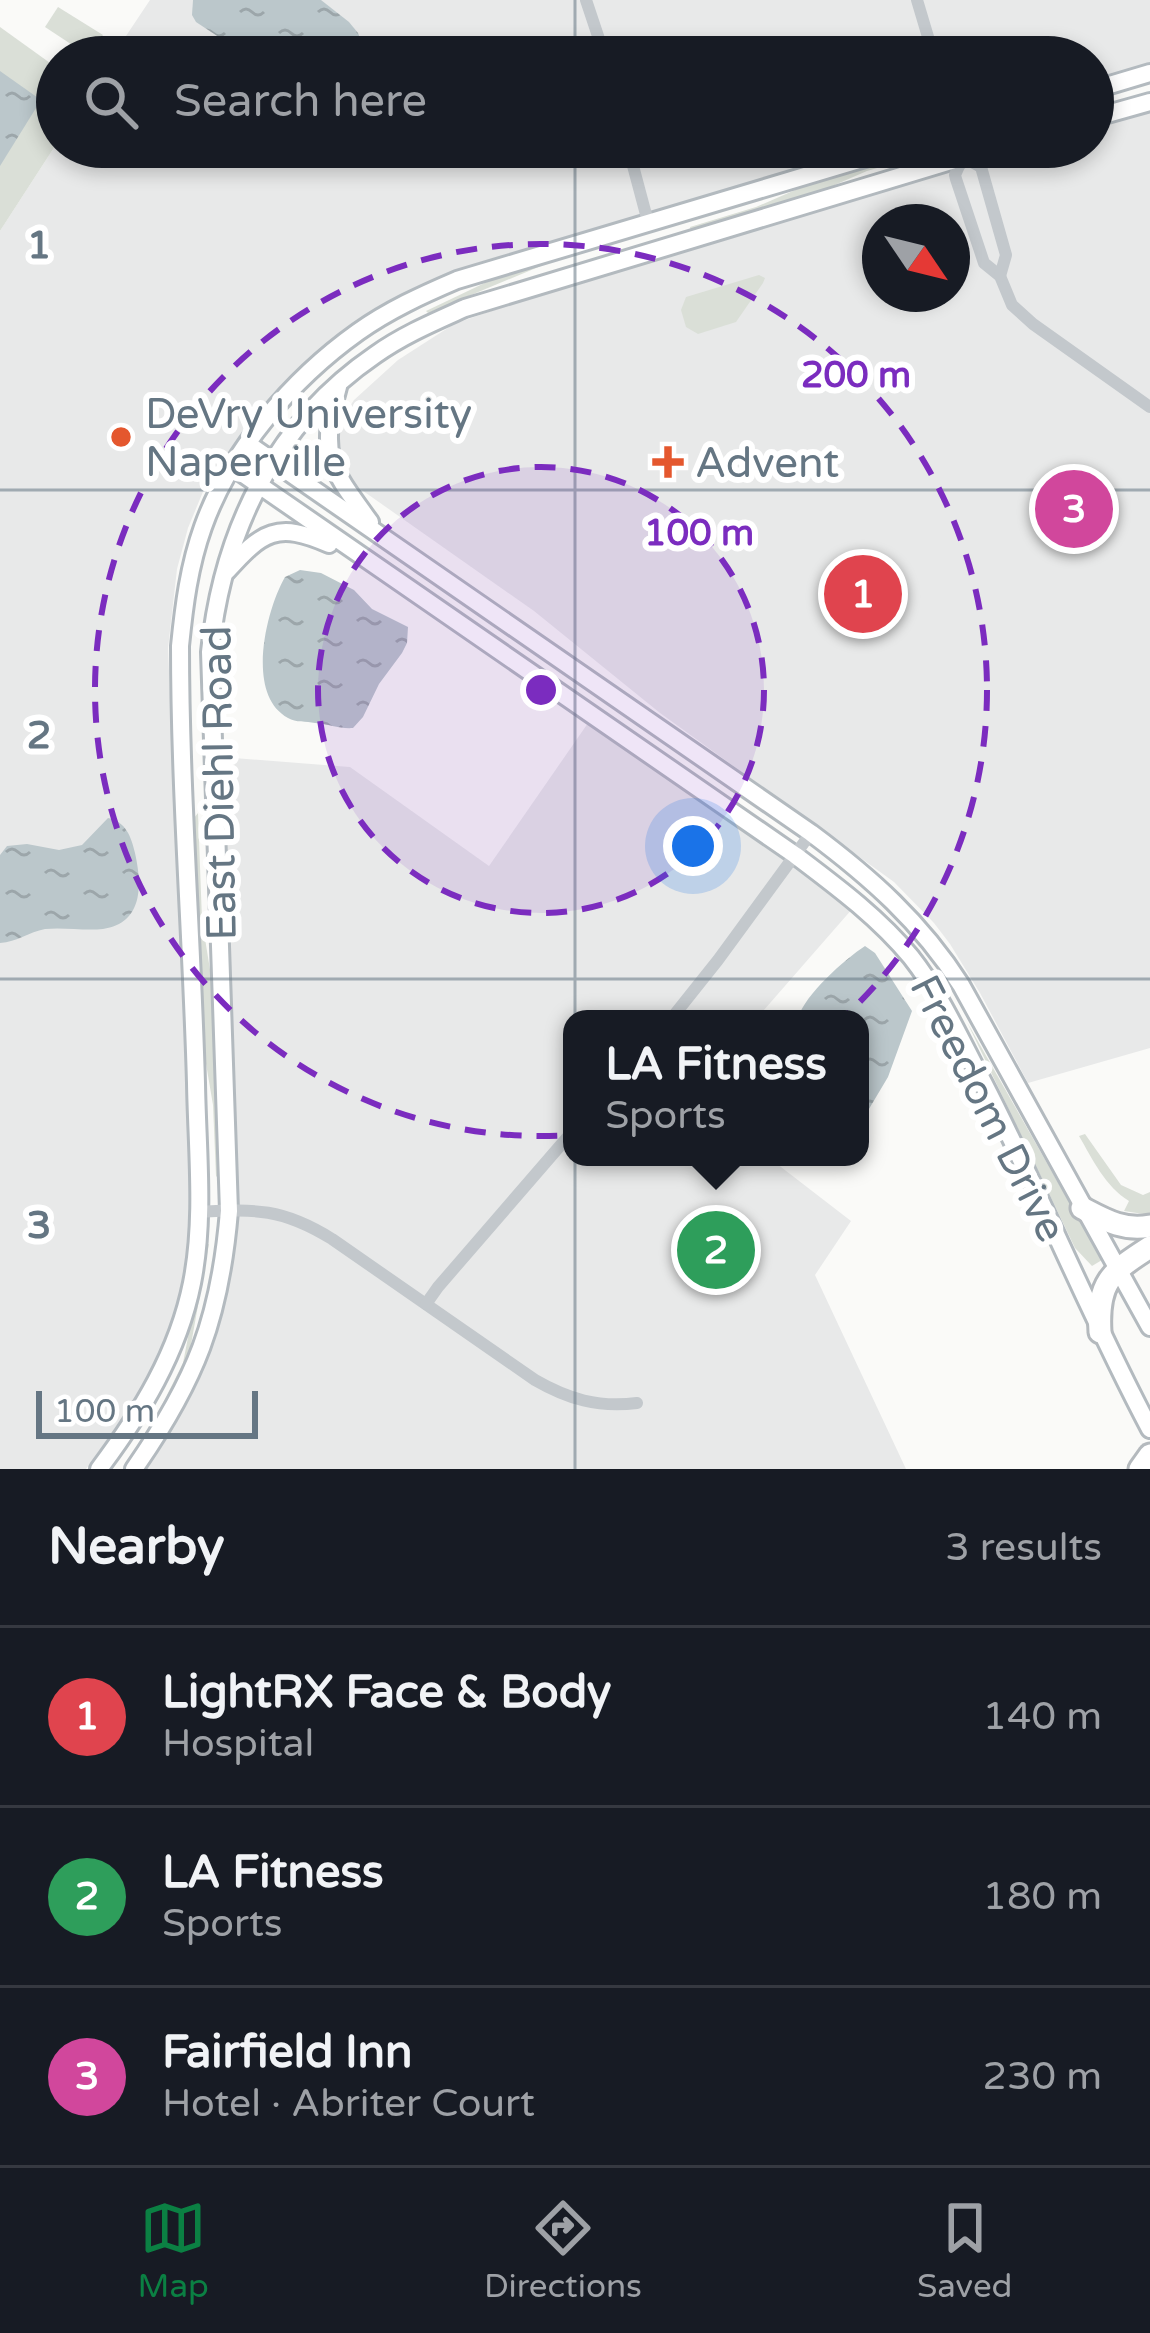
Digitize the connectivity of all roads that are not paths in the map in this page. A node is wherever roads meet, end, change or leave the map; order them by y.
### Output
1 (586, 0) edge
2 (917, 0) edge
3 (597, 36) edge
4 (928, 36) edge
5 (1150, 73) edge
6 (1114, 84) edge
7 (1150, 101) edge
8 (1114, 112) edge
9 (634, 168) edge
10 (831, 168) edge
11 (911, 168) edge
12 (957, 168) edge
13 (981, 168) edge
14 (648, 222) junction
15 (1000, 276) junction
16 (338, 385) junction
17 (1150, 406) edge
18 (248, 444) junction
19 (273, 461) junction
20 (233, 467) junction
21 (258, 485) junction
22 (377, 533) junction
23 (362, 558) junction
24 (223, 576) junction
25 (811, 833) junction
26 (795, 855) junction
27 (678, 1010) edge
28 (563, 1142) edge
29 (1082, 1208) junction
30 (229, 1211) junction
31 (199, 1212) junction
32 (1150, 1226) edge
33 (1150, 1246) edge
34 (1117, 1268) junction
35 (426, 1304) junction
36 (1150, 1327) edge
37 (1100, 1332) junction
38 (637, 1403) dead end
39 (1150, 1430) edge
40 (1150, 1455) edge
41 (99, 1469) edge
42 (134, 1469) edge
43 (1140, 1469) edge

1 - 3 street
2 - 4 street
5 - 6 street
7 - 8 street
9 - 14 street
10 - 14 street, East Diehl Road
11 - 16 street, East Diehl Road
12 - 15 street
13 - 15 street
14 - 18 street, East Diehl Road
15 - 17 street
16 - 19 street, East Diehl Road
16 - 22 street
18 - 19 street, Freedom Drive
18 - 20 street, East Diehl Road
19 - 21 street, East Diehl Road
19 - 22 street, Freedom Drive
20 - 21 street, Freedom Drive
20 - 31 street, East Diehl Road
21 - 23 street, Freedom Drive
21 - 24 street, East Diehl Road
22 - 25 street, Freedom Drive
23 - 24 street
23 - 26 street, Freedom Drive
24 - 30 street, East Diehl Road
25 - 26 street
25 - 29 street, Freedom Drive
26 - 27 street
26 - 37 street, Freedom Drive
28 - 35 street
29 - 32 highway
29 - 34 street, Freedom Drive
30 - 31 street
30 - 35 street
30 - 42 street, East Diehl Road
31 - 41 street, East Diehl Road
33 - 34 highway
34 - 36 street, Freedom Drive
34 - 37 highway
35 - 38 street
37 - 39 street, Freedom Drive
40 - 43 highway

